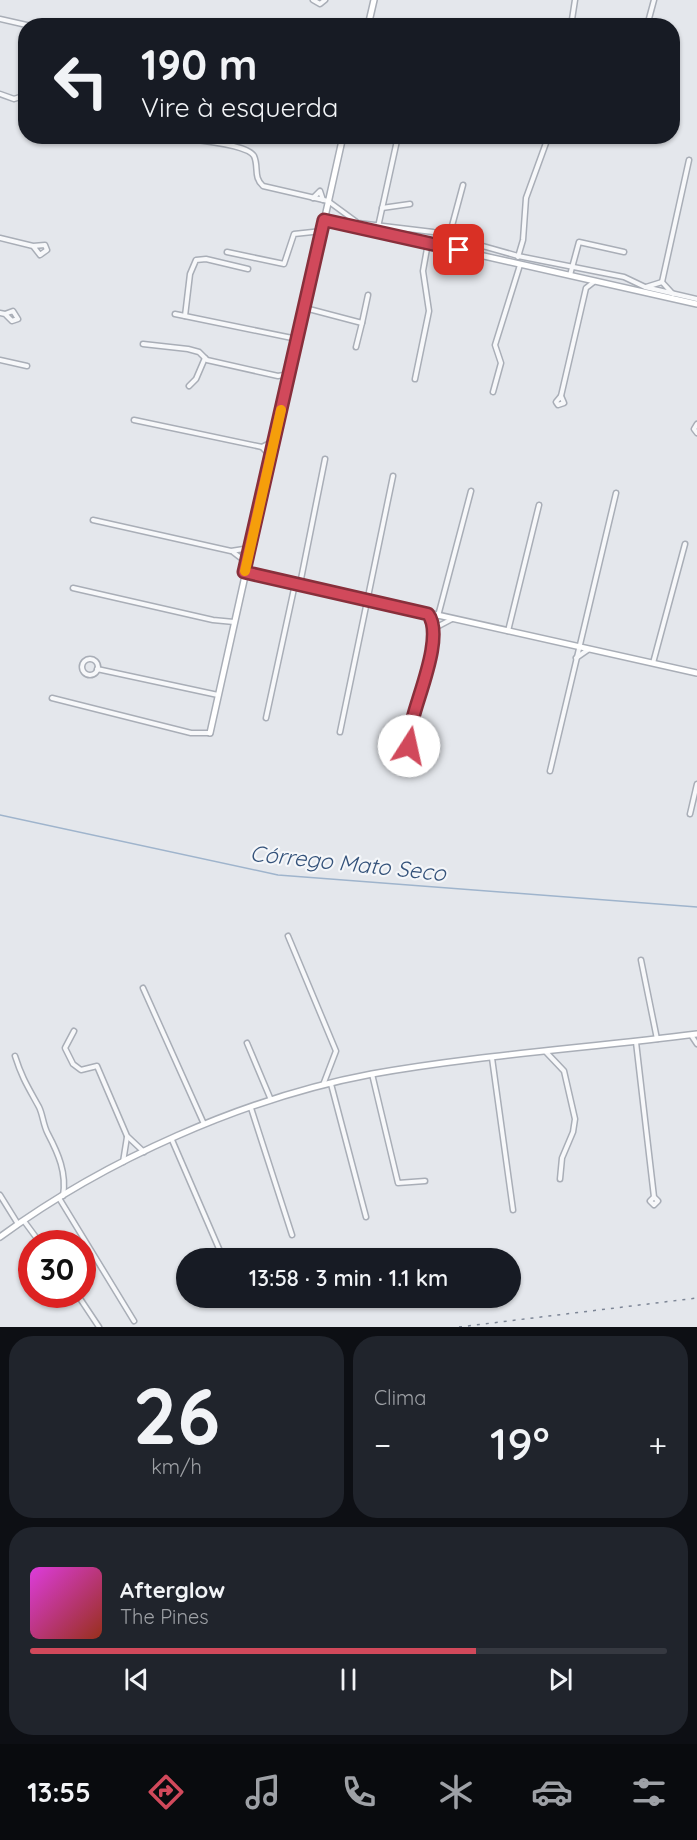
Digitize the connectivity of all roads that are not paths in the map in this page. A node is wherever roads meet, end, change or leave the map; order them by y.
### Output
1 (313, 0) edge
2 (325, 0) edge
3 (374, 0) edge
4 (575, 0) edge
5 (654, 0) edge
6 (370, 18) edge
7 (572, 18) edge
8 (648, 18) edge
9 (0, 19) edge
10 (18, 23) edge
11 (0, 94) edge
12 (18, 98) edge
13 (218, 144) edge
14 (341, 144) edge
15 (396, 144) edge
16 (546, 144) edge
17 (688, 160) dead end
18 (463, 186) dead end
19 (313, 198) junction
20 (326, 201) junction
21 (410, 204) dead end
22 (382, 208) junction
23 (324, 220) junction
24 (378, 229) junction
25 (322, 231) junction
26 (448, 237) junction
27 (0, 238) edge
28 (428, 243) junction
29 (33, 246) dead end
30 (446, 248) junction
31 (227, 252) dead end
32 (624, 252) dead end
33 (518, 256) junction
34 (518, 264) junction
35 (573, 267) junction
36 (248, 269) dead end
37 (570, 275) junction
38 (581, 278) junction
39 (595, 281) junction
40 (662, 282) junction
41 (586, 288) junction
42 (642, 289) junction
43 (673, 294) junction
44 (368, 296) dead end
45 (697, 299) edge
46 (680, 301) junction
47 (697, 304) edge
48 (304, 308) junction
49 (175, 314) dead end
50 (185, 316) junction
51 (362, 322) junction
52 (297, 339) junction
53 (143, 344) dead end
54 (356, 347) dead end
55 (204, 358) junction
56 (0, 360) edge
57 (27, 366) dead end
58 (289, 374) junction
59 (278, 376) junction
60 (415, 379) dead end
61 (287, 383) junction
62 (189, 386) dead end
63 (493, 392) dead end
64 (561, 396) dead end
65 (134, 420) dead end
66 (697, 424) edge
67 (697, 433) edge
68 (274, 441) junction
69 (262, 447) junction
70 (270, 457) junction
71 (325, 459) dead end
72 (393, 476) dead end
73 (471, 491) dead end
74 (616, 493) dead end
75 (539, 505) dead end
76 (93, 520) dead end
77 (685, 544) dead end
78 (250, 548) junction
79 (231, 551) junction
80 (246, 562) junction
81 (244, 572) junction
82 (297, 584) junction
83 (74, 588) dead end
84 (368, 600) junction
85 (428, 614) junction
86 (438, 616) junction
87 (452, 619) junction
88 (234, 622) junction
89 (433, 629) junction
90 (508, 631) junction
91 (578, 646) junction
92 (590, 649) junction
93 (574, 662) junction
94 (653, 663) junction
95 (97, 669) junction
96 (697, 673) edge
97 (218, 695) junction
98 (52, 698) dead end
99 (266, 718) dead end
100 (340, 732) dead end
101 (210, 733) joint
102 (409, 746) dead end
103 (550, 771) dead end
104 (697, 784) edge
105 (690, 814) dead end
106 (288, 936) dead end
107 (641, 960) dead end
108 (143, 988) dead end
109 (74, 1031) dead end
110 (694, 1034) edge
111 (657, 1039) junction
112 (636, 1042) junction
113 (247, 1043) dead end
114 (697, 1044) edge
115 (546, 1052) junction
116 (15, 1056) dead end
117 (492, 1058) junction
118 (372, 1074) junction
119 (331, 1084) junction
120 (323, 1086) junction
121 (272, 1101) junction
122 (251, 1108) junction
123 (205, 1125) junction
124 (127, 1136) junction
125 (172, 1140) junction
126 (144, 1152) junction
127 (122, 1163) junction
128 (66, 1179) junction
129 (560, 1179) dead end
130 (425, 1181) dead end
131 (77, 1188) junction
132 (0, 1196) edge
133 (61, 1197) junction
134 (654, 1197) dead end
135 (513, 1210) dead end
136 (366, 1217) dead end
137 (21, 1222) junction
138 (28, 1230) edge
139 (292, 1235) dead end
140 (0, 1238) edge
141 (219, 1248) edge
142 (86, 1308) edge
143 (134, 1321) dead end
144 (99, 1327) edge

1 - 2 street
3 - 6 street
4 - 7 street
5 - 8 street
9 - 10 street
11 - 12 street
13 - 19 street
14 - 20 street
15 - 22 street
16 - 33 street
17 - 40 street
18 - 26 street
19 - 20 street
19 - 20 street
20 - 23 street
20 - 24 street
21 - 22 street
22 - 24 street
23 - 24 street
23 - 25 street
24 - 26 street
24 - 28 street
25 - 31 street
25 - 48 street
26 - 30 street
26 - 33 street
27 - 29 street
28 - 30 street
28 - 60 street
30 - 34 street
32 - 35 street
33 - 34 street
33 - 35 street
34 - 37 street
34 - 63 street
35 - 37 street
35 - 42 street
36 - 50 street
37 - 38 street
38 - 39 street
38 - 41 street
39 - 41 street
39 - 42 street
40 - 42 street
40 - 43 street
41 - 64 street
42 - 43 street
42 - 46 street
43 - 45 street
43 - 46 street
44 - 51 street
46 - 47 street
48 - 51 street
48 - 52 street
49 - 50 street
50 - 52 street
51 - 54 street
52 - 58 street
53 - 55 street
55 - 59 street
55 - 62 street
56 - 57 street
58 - 59 street
58 - 61 street
59 - 61 street
61 - 68 street
65 - 69 street
66 - 67 street
68 - 69 street
68 - 70 street
69 - 70 street
70 - 78 street
71 - 82 street
72 - 84 street
73 - 86 street
74 - 91 street
75 - 90 street
76 - 79 street
77 - 94 street
78 - 79 street
78 - 80 street
79 - 80 street
80 - 81 street
81 - 82 street
81 - 88 street
82 - 84 street
82 - 99 street
83 - 88 street
84 - 85 street
84 - 100 street
85 - 86 street
85 - 89 street
86 - 87 street
87 - 89 street
87 - 90 street
88 - 97 street
89 - 102 street
90 - 91 street
91 - 92 street
91 - 93 street
92 - 93 street
92 - 94 street
93 - 103 street
94 - 96 street
95 - 95 street
95 - 97 street
97 - 101 street
98 - 101 street
104 - 105 street
106 - 120 street
107 - 111 street
108 - 123 street
109 - 124 street
110 - 111 street
110 - 114 street
111 - 112 street
112 - 115 street
112 - 134 street
113 - 121 street
115 - 117 street
115 - 129 street
116 - 128 street
117 - 118 street
117 - 135 street
118 - 119 street
118 - 130 street
119 - 120 street
119 - 136 street
120 - 121 street
121 - 122 street
122 - 123 street
122 - 139 street
123 - 125 street
124 - 126 street
124 - 127 street
125 - 126 street
125 - 141 street
126 - 127 street
127 - 131 street
128 - 131 street
128 - 133 street
131 - 133 street
132 - 137 street
133 - 137 street
133 - 143 street
137 - 138 street
137 - 140 street
142 - 144 street

